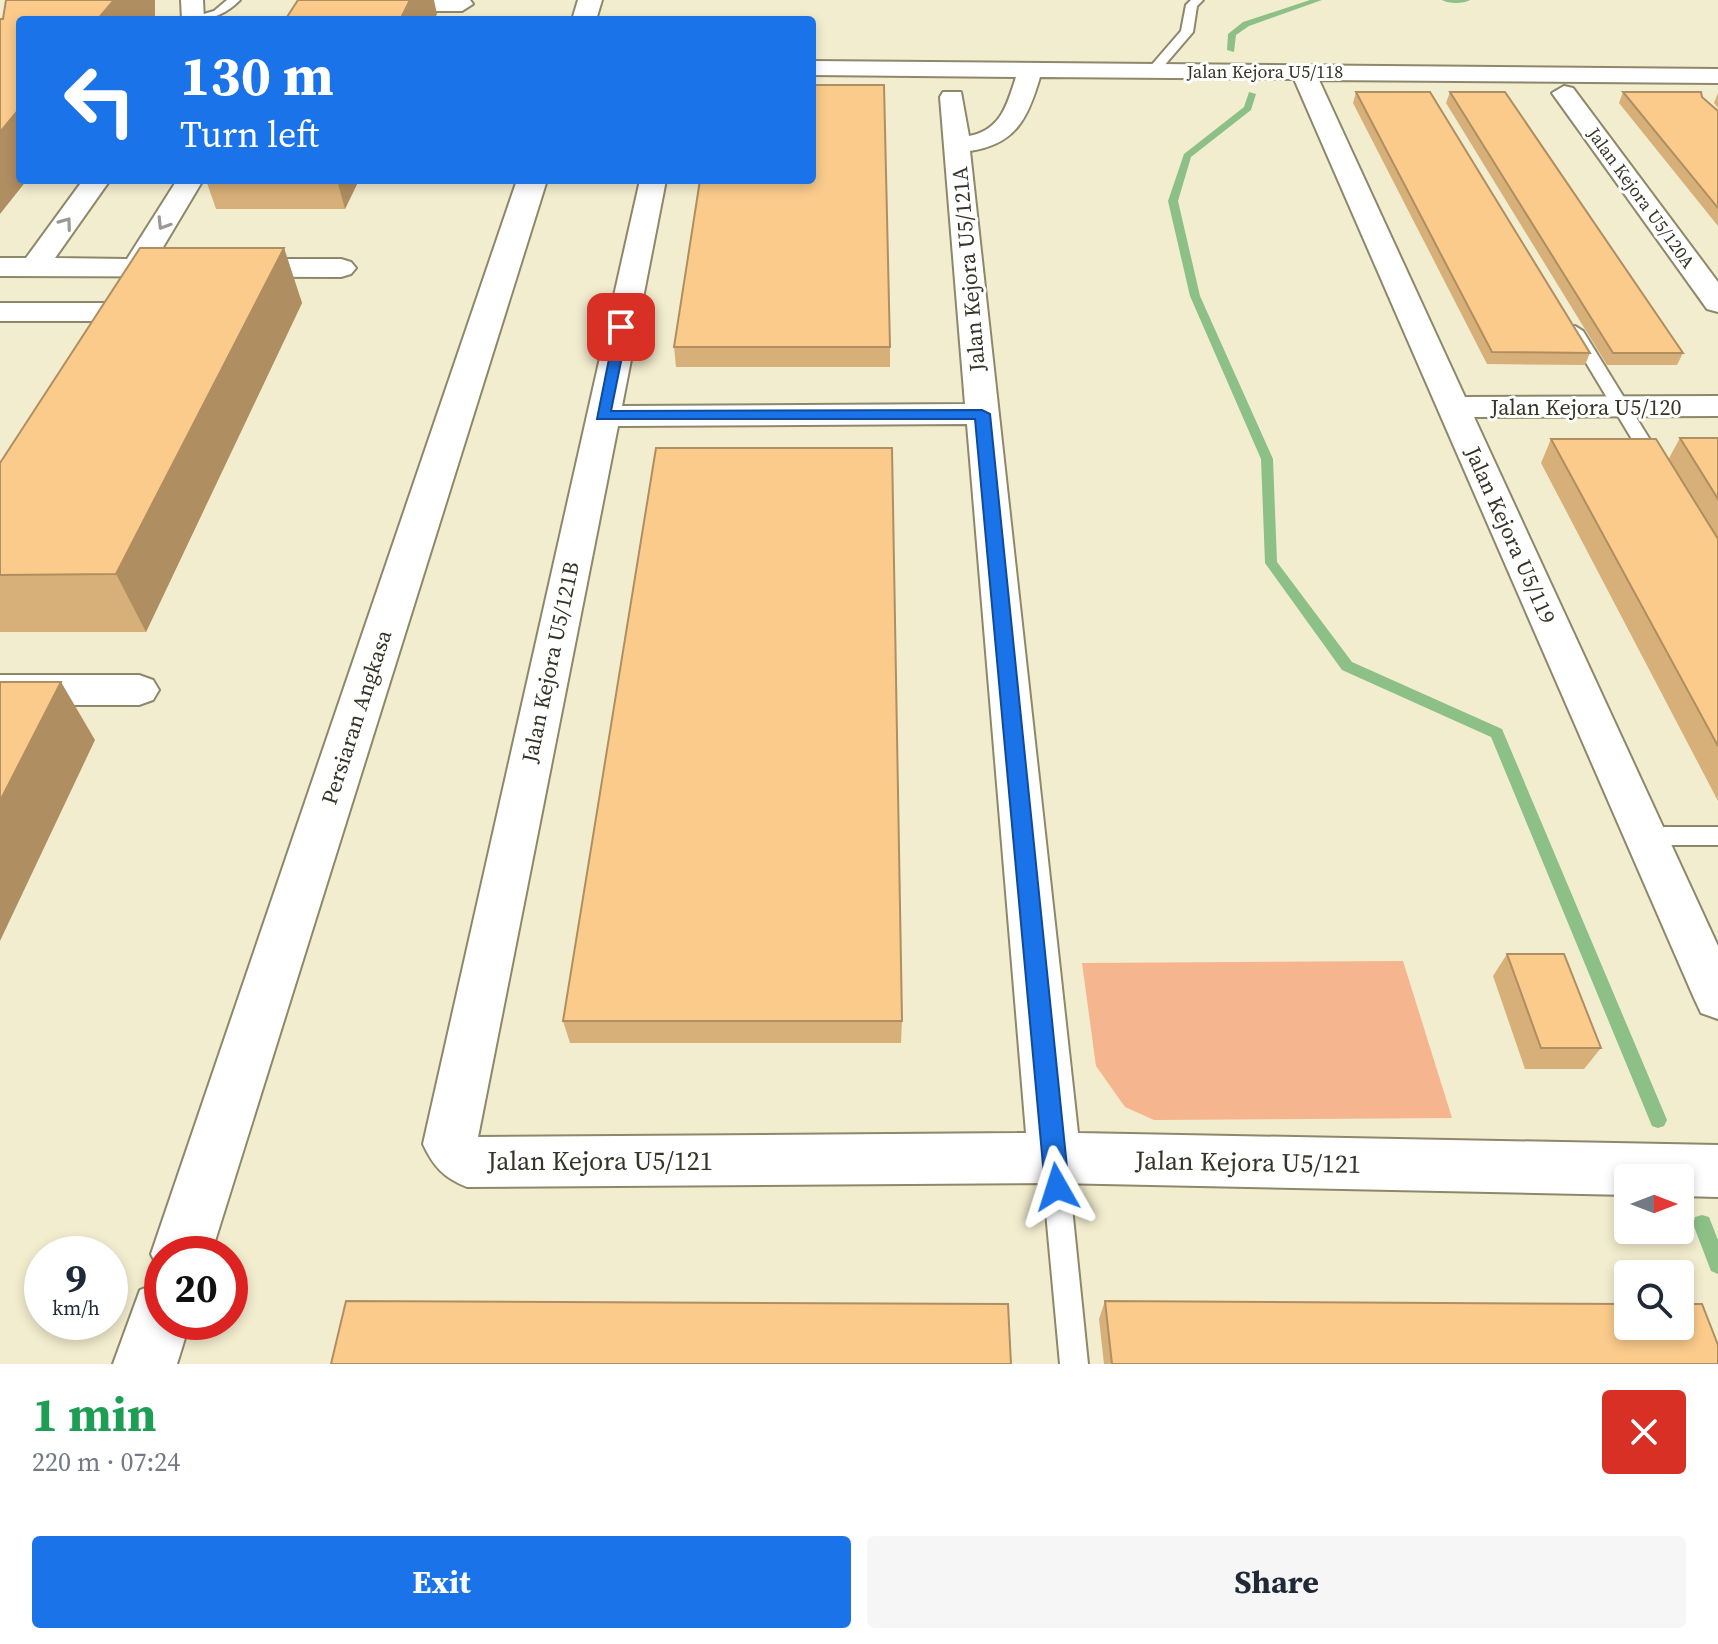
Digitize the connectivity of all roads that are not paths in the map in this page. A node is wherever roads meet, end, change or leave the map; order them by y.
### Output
1 (234, 0) edge
2 (1197, 0) edge
3 (359, 4) edge
4 (462, 4) dead end
5 (193, 13) edge
6 (816, 68) edge
7 (1030, 70) junction
8 (1153, 71) junction
9 (1303, 72) junction
10 (1718, 76) edge
11 (1564, 93) dead end
12 (952, 97) dead end
13 (957, 145) junction
14 (94, 184) edge
15 (188, 184) edge
16 (531, 184) edge
17 (652, 184) edge
18 (0, 267) edge
19 (34, 267) junction
20 (136, 267) junction
21 (341, 268) dead end
22 (1718, 303) edge
23 (0, 312) edge
24 (1563, 312) edge
25 (90, 337) edge
26 (1621, 406) junction
27 (1718, 406) edge
28 (1454, 407) junction
29 (982, 414) junction
30 (602, 416) junction
31 (1661, 473) edge
32 (0, 690) edge
33 (139, 690) dead end
34 (1646, 836) junction
35 (1718, 836) edge
36 (1718, 998) edge
37 (449, 1144) joint
38 (1054, 1158) junction
39 (1718, 1171) edge
40 (187, 1236) edge
41 (153, 1340) edge
42 (145, 1364) edge
43 (1074, 1364) edge

1 - 5 lane
2 - 8 lane
3 - 4 street
6 - 7 street, Jalan Kejora U5/118
7 - 8 street, Jalan Kejora U5/118
7 - 13 street
8 - 9 street, Jalan Kejora U5/118
9 - 10 street, Jalan Kejora U5/118
9 - 28 street, Jalan Kejora U5/119
11 - 22 street, Jalan Kejora U5/120A
12 - 13 street, Jalan Kejora U5/121A
13 - 29 street, Jalan Kejora U5/121A
19 -> 14 street
15 -> 20 street
16 - 40 street, Persiaran Angkasa
17 - 30 street, Jalan Kejora U5/121B
18 - 19 street
19 - 20 street
20 - 21 street
23 - 25 street
24 - 26 lane
26 - 27 street, Jalan Kejora U5/120
26 - 28 street, Jalan Kejora U5/120
26 - 31 lane
28 - 34 street, Jalan Kejora U5/119
29 - 30 street
29 - 38 street, Jalan Kejora U5/121A
30 - 37 street, Jalan Kejora U5/121B
32 - 33 street
34 - 35 lane
34 - 36 street, Jalan Kejora U5/119
37 - 38 street, Jalan Kejora U5/121
38 - 39 street, Jalan Kejora U5/121
38 - 43 lane
41 - 42 street

